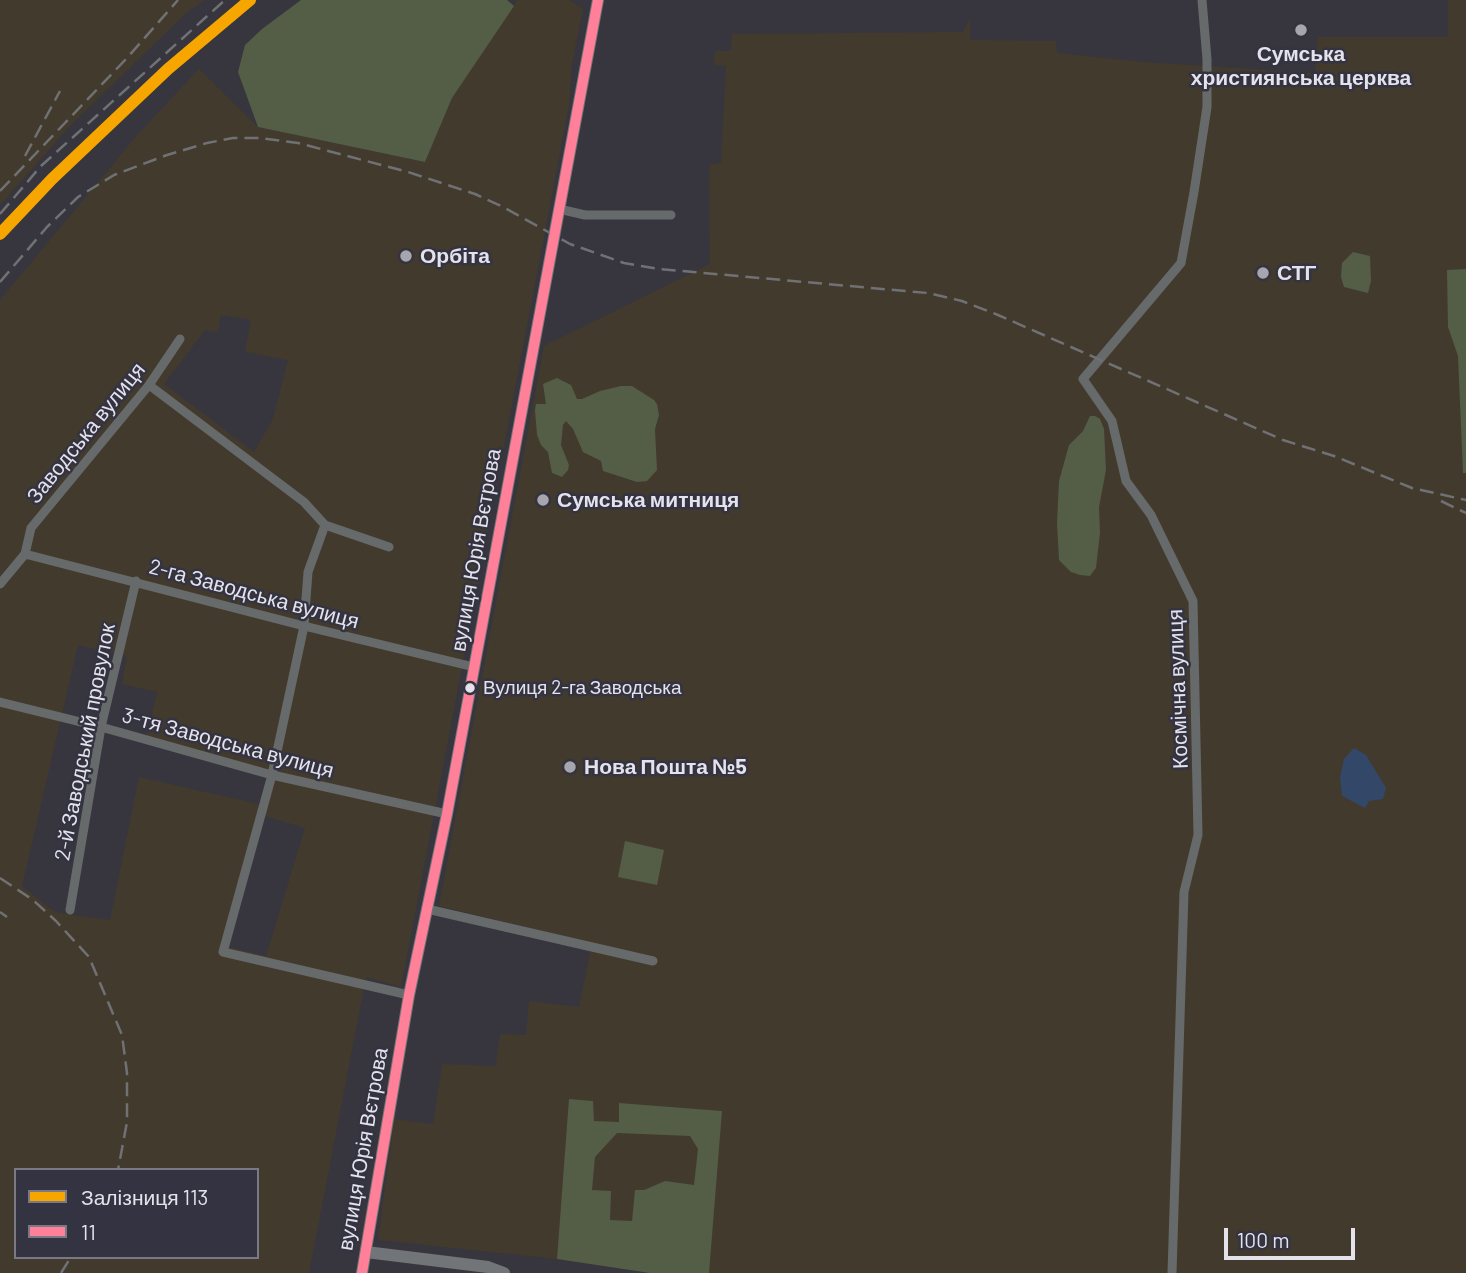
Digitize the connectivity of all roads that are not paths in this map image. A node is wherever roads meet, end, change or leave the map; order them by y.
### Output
1 (598, 0) edge
2 (1202, 0) edge
3 (559, 209) junction
4 (671, 215) dead end
5 (180, 339) dead end
6 (149, 384) junction
7 (325, 525) junction
8 (388, 548) dead end
9 (25, 554) junction
10 (136, 581) junction
11 (0, 584) edge
12 (304, 626) junction
13 (474, 667) junction
14 (0, 702) edge
15 (102, 727) junction
16 (272, 775) junction
17 (447, 814) junction
18 (427, 909) junction
19 (70, 910) dead end
20 (653, 961) dead end
21 (409, 995) junction
22 (366, 1252) junction
23 (500, 1272) edge
24 (362, 1273) edge
25 (1172, 1273) edge

1 - 3 street, вулиця Юрія Вєтрова
2 - 25 street, Космічна вулиця
3 - 4 street
3 - 13 street, вулиця Юрія Вєтрова
5 - 6 street, Заводська вулиця
6 - 7 street
6 - 9 street, Заводська вулиця
7 - 8 street
7 - 12 street
9 - 10 street, 2-га Заводська вулиця
9 - 11 street, Заводська вулиця
10 - 12 street, 2-га Заводська вулиця
10 - 15 street, 2-й Заводський провулок
12 - 13 street, 2-га Заводська вулиця
12 - 16 street
13 - 17 street, вулиця Юрія Вєтрова
14 - 15 street, 3-тя Заводська вулиця
15 - 16 street, 3-тя Заводська вулиця
15 - 19 street, 2-й Заводський провулок
16 - 17 street, 3-тя Заводська вулиця
16 - 21 street
17 - 18 street, вулиця Юрія Вєтрова
18 - 20 street
18 - 21 street, вулиця Юрія Вєтрова
21 - 22 street, вулиця Юрія Вєтрова
22 - 23 street
22 - 24 street, вулиця Юрія Вєтрова

